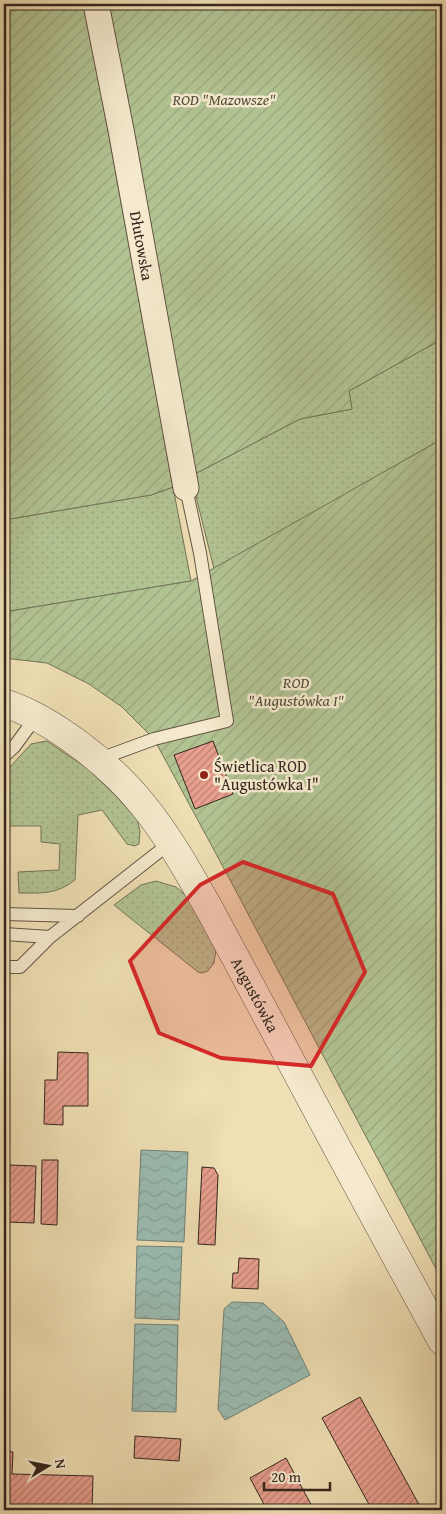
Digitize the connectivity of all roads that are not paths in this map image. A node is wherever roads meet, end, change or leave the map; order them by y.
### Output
1 (96, 4) edge
2 (186, 488) joint
3 (4, 703) edge
4 (36, 717) junction
5 (4, 756) edge
6 (97, 760) junction
7 (170, 843) junction
8 (4, 914) edge
9 (78, 916) junction
10 (4, 934) edge
11 (50, 937) junction
12 (4, 967) edge
13 (442, 1341) edge

1 - 2 street, Dłutowska
2 - 6 lane
3 - 4 street, Augustówka
4 - 5 lane
4 - 6 street, Augustówka
6 - 7 street, Augustówka
7 - 9 lane
7 - 13 street, Augustówka
8 - 9 lane
9 - 11 lane
10 - 11 lane
11 - 12 lane

